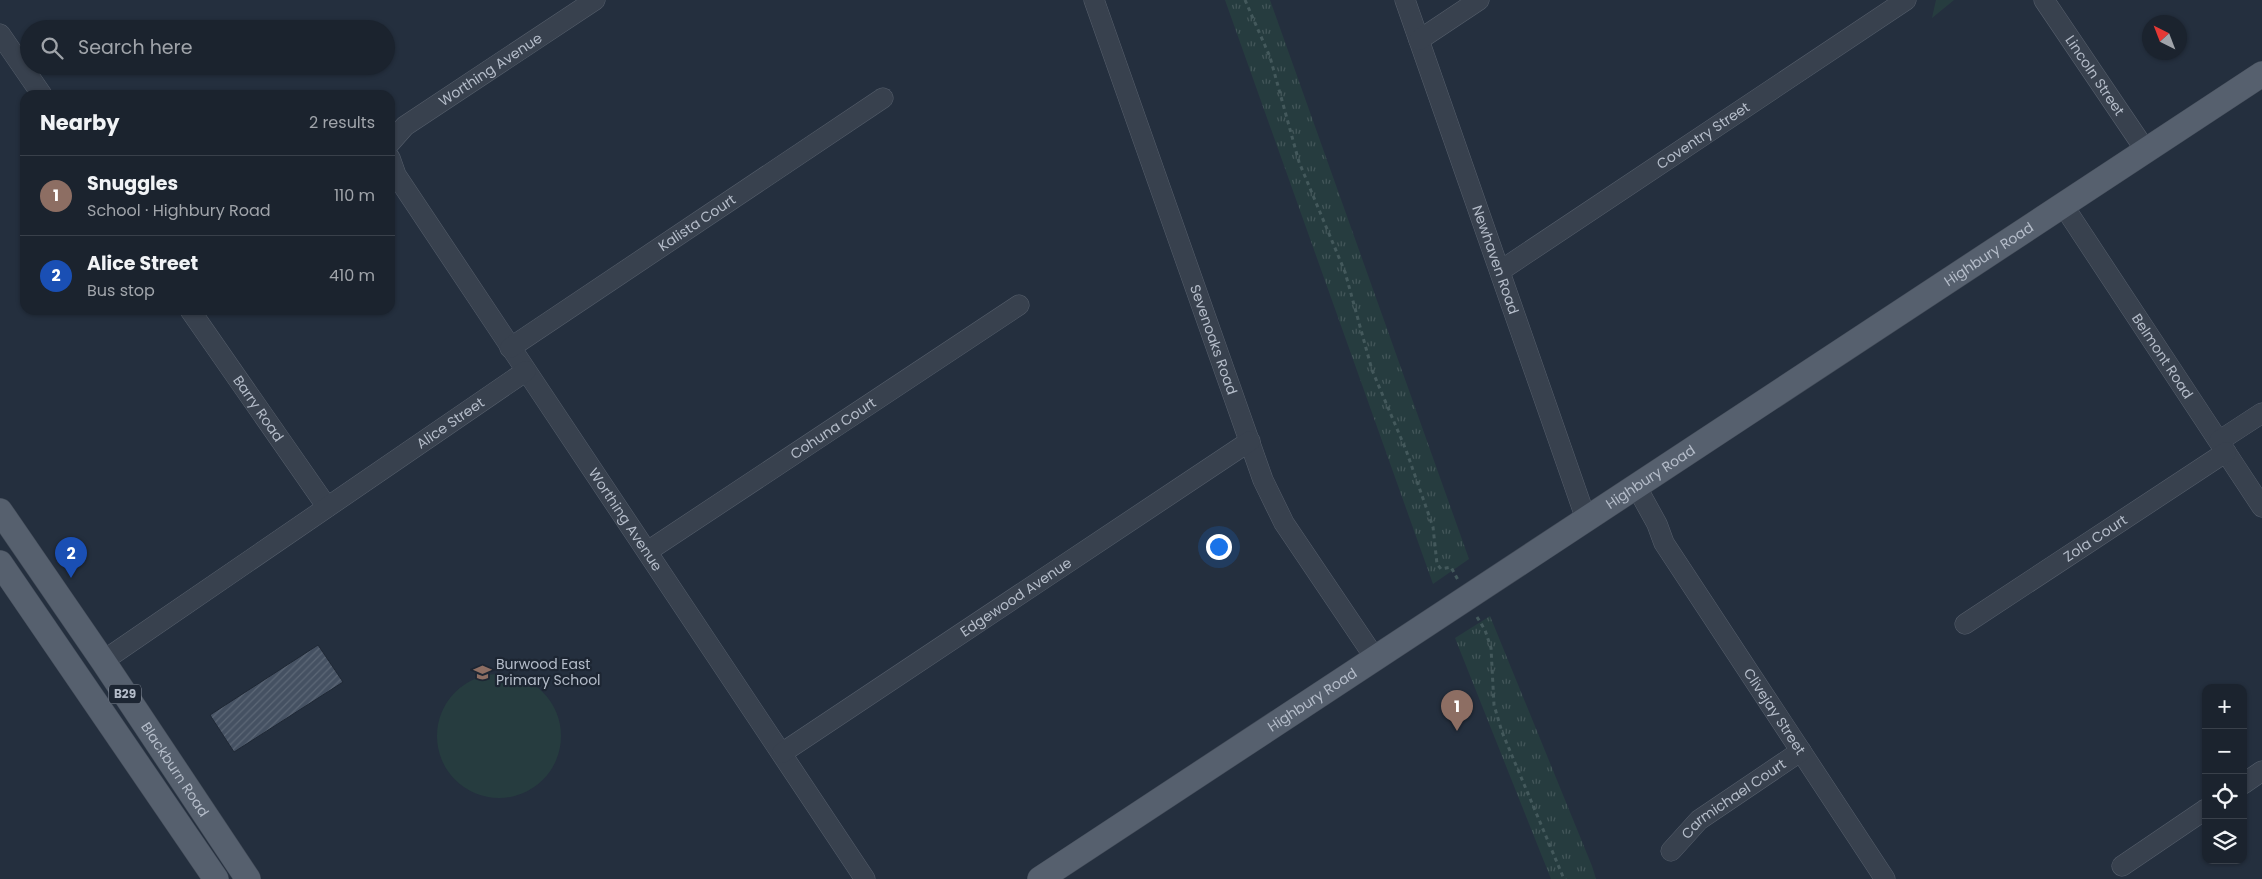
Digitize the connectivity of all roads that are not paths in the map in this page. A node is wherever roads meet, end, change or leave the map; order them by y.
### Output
1 (595, 0) edge
2 (1094, 0) edge
3 (1405, 0) edge
4 (1479, 0) edge
5 (1906, 0) edge
6 (2044, 0) edge
7 (0, 34) edge
8 (1419, 40) junction
9 (20, 63) edge
10 (2262, 74) edge
11 (28, 75) edge
12 (39, 90) edge
13 (883, 98) dead end
14 (395, 137) edge
15 (2146, 151) junction
16 (395, 172) edge
17 (2063, 205) junction
18 (1500, 271) junction
19 (1019, 305) dead end
20 (193, 315) edge
21 (510, 348) junction
22 (526, 371) junction
23 (2262, 413) edge
24 (1250, 441) junction
25 (2222, 447) junction
26 (1629, 491) junction
27 (326, 507) junction
28 (2262, 507) edge
29 (0, 511) edge
30 (1586, 519) junction
31 (648, 551) junction
32 (0, 563) edge
33 (1965, 624) dead end
34 (1375, 658) junction
35 (103, 661) junction
36 (80, 679) junction
37 (1801, 751) junction
38 (782, 753) junction
39 (2262, 771) edge
40 (2247, 781) edge
41 (2202, 812) edge
42 (1671, 852) dead end
43 (2122, 866) dead end
44 (216, 879) edge
45 (248, 879) edge
46 (865, 879) edge
47 (1040, 879) edge
48 (1885, 879) edge

1 - 14 street, Worthing Avenue
2 - 24 street, Sevenoaks Road
3 - 8 street, Newhaven Road
4 - 8 street
5 - 18 street, Coventry Street
6 - 15 street, Lincoln Street
7 - 9 street
8 - 18 street, Newhaven Road
10 - 15 main road, Highbury Road
11 - 12 street
13 - 21 street, Kalista Court
15 - 17 main road, Highbury Road
16 - 21 street, Worthing Avenue
17 - 25 street, Belmont Road
17 - 26 main road, Highbury Road
18 - 30 street, Newhaven Road
19 - 31 street, Cohuna Court
20 - 27 street, Barry Road
21 - 22 street, Worthing Avenue
22 - 27 street, Alice Street
22 - 31 street, Worthing Avenue
23 - 25 street, Zola Court
24 - 34 street, Sevenoaks Road
24 - 38 street, Edgewood Avenue
25 - 28 street, Belmont Road
25 - 33 street, Zola Court
26 - 30 main road, Highbury Road
26 - 37 street, Clivejay Street
27 - 35 street, Alice Street
29 - 35 main road, Blackburn Road / B29
30 - 34 main road, Highbury Road
31 - 38 street, Worthing Avenue
32 - 36 main road, Blackburn Road / B29
34 - 47 main road, Highbury Road
35 - 36 main road
35 - 45 main road, Blackburn Road / B29
36 - 44 main road, Blackburn Road / B29
37 - 42 street, Carmichael Court
37 - 48 street, Clivejay Street
38 - 46 street, Worthing Avenue
39 - 40 street
41 - 43 street

